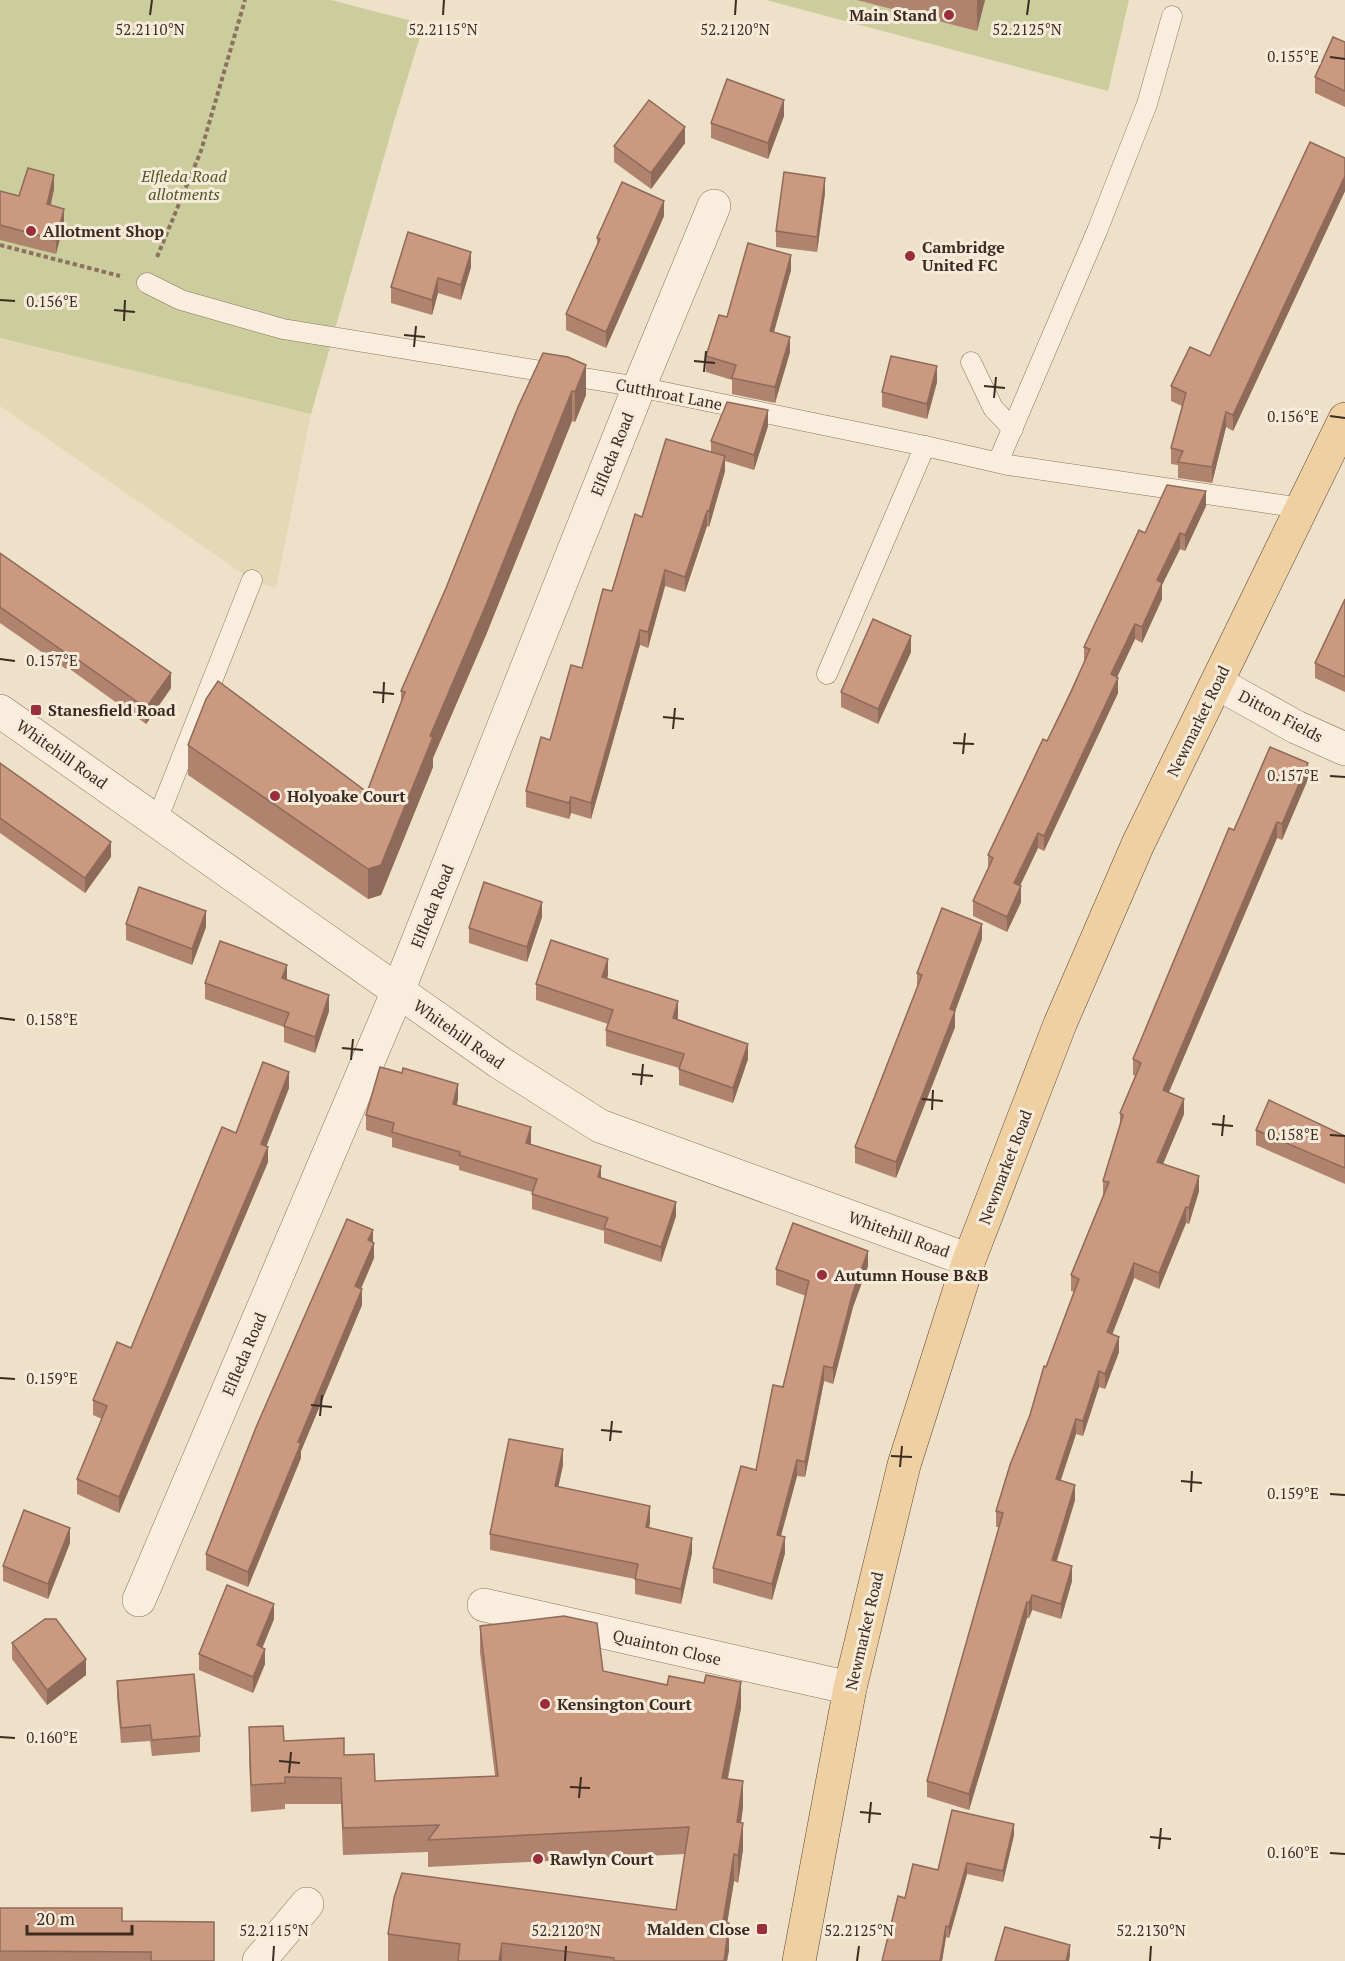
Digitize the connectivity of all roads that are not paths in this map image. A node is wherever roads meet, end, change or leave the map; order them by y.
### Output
1 (1172, 16) dead end
2 (714, 206) dead end
3 (147, 283) road end
4 (971, 362) dead end
5 (639, 387) junction
6 (1013, 429) junction
7 (1341, 437) edge
8 (925, 446) junction
9 (998, 462) junction
10 (1302, 508) junction
11 (252, 580) dead end
12 (827, 674) dead end
13 (1217, 683) junction
14 (0, 711) edge
15 (1345, 749) edge
16 (157, 820) junction
17 (398, 992) junction
18 (969, 1260) junction
19 (139, 1600) dead end
20 (484, 1605) dead end
21 (850, 1688) junction
22 (307, 1904) dead end
23 (259, 1961) edge
24 (800, 1961) edge

1 - 6 lane
2 - 5 street, Elfleda Road
3 - 5 lane, Cutthroat Lane
4 - 6 lane
5 - 8 lane, Cutthroat Lane
5 - 17 street, Elfleda Road
6 - 9 lane
7 - 10 main road, Newmarket Road
8 - 9 lane, Cutthroat Lane
8 - 12 lane
9 - 10 lane, Cutthroat Lane
10 - 13 main road, Newmarket Road
11 - 16 lane
13 - 15 street, Ditton Fields
13 - 18 main road, Newmarket Road
14 - 16 street, Whitehill Road
16 - 17 street, Whitehill Road
17 - 18 street, Whitehill Road
17 - 19 street, Elfleda Road
18 - 21 main road, Newmarket Road
20 - 21 street, Quainton Close
21 - 24 main road, Newmarket Road
22 - 23 street

